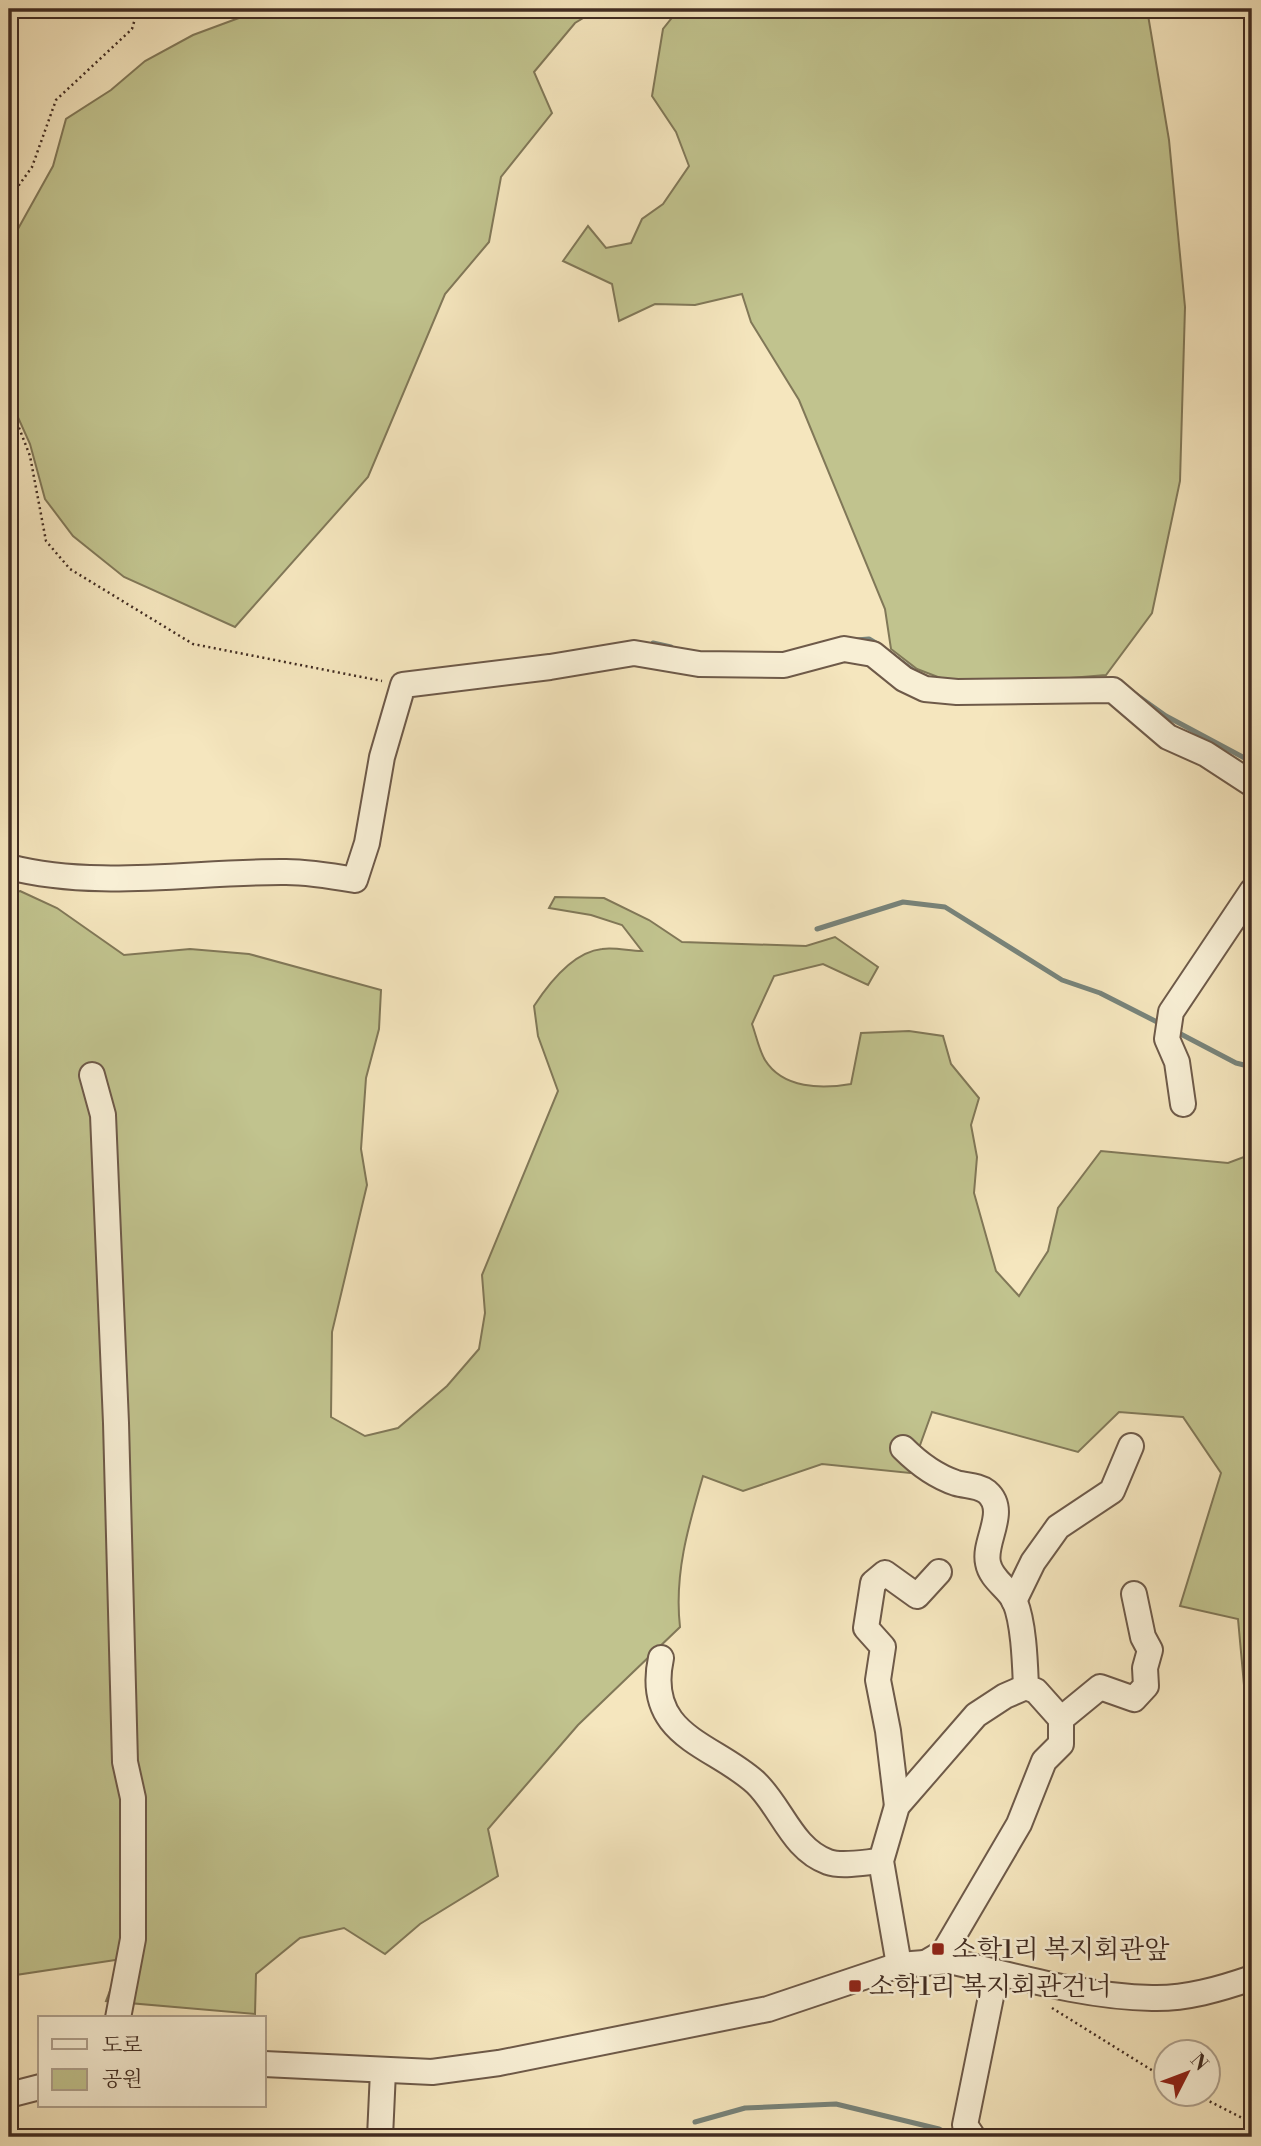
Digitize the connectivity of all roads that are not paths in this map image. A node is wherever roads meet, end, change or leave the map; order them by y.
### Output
1 (1252, 784) edge
2 (9, 867) edge
3 (1252, 891) edge
4 (92, 1075) dead end
5 (1183, 1104) dead end
6 (1131, 1446) dead end
7 (903, 1448) dead end
8 (939, 1572) dead end
9 (1134, 1594) dead end
10 (1014, 1601) junction
11 (661, 1658) dead end
12 (1026, 1688) junction
13 (1061, 1719) junction
14 (897, 1806) junction
15 (881, 1861) junction
16 (927, 1962) junction
17 (899, 1965) junction
18 (996, 1972) junction
19 (1252, 1978) edge
20 (118, 2016) edge
21 (266, 2064) edge
22 (383, 2071) junction
23 (38, 2088) edge
24 (9, 2095) edge
25 (380, 2137) edge
26 (973, 2137) edge

1 - 2 street
3 - 5 street
4 - 20 street
6 - 10 street
7 - 10 street
8 - 14 street
9 - 13 street
10 - 12 street
11 - 15 street
12 - 13 street
12 - 14 street
13 - 16 street
14 - 15 street
15 - 17 street
16 - 17 street
16 - 18 street
17 - 22 street
18 - 19 street
18 - 26 street
21 - 22 street
22 - 25 street
23 - 24 street

